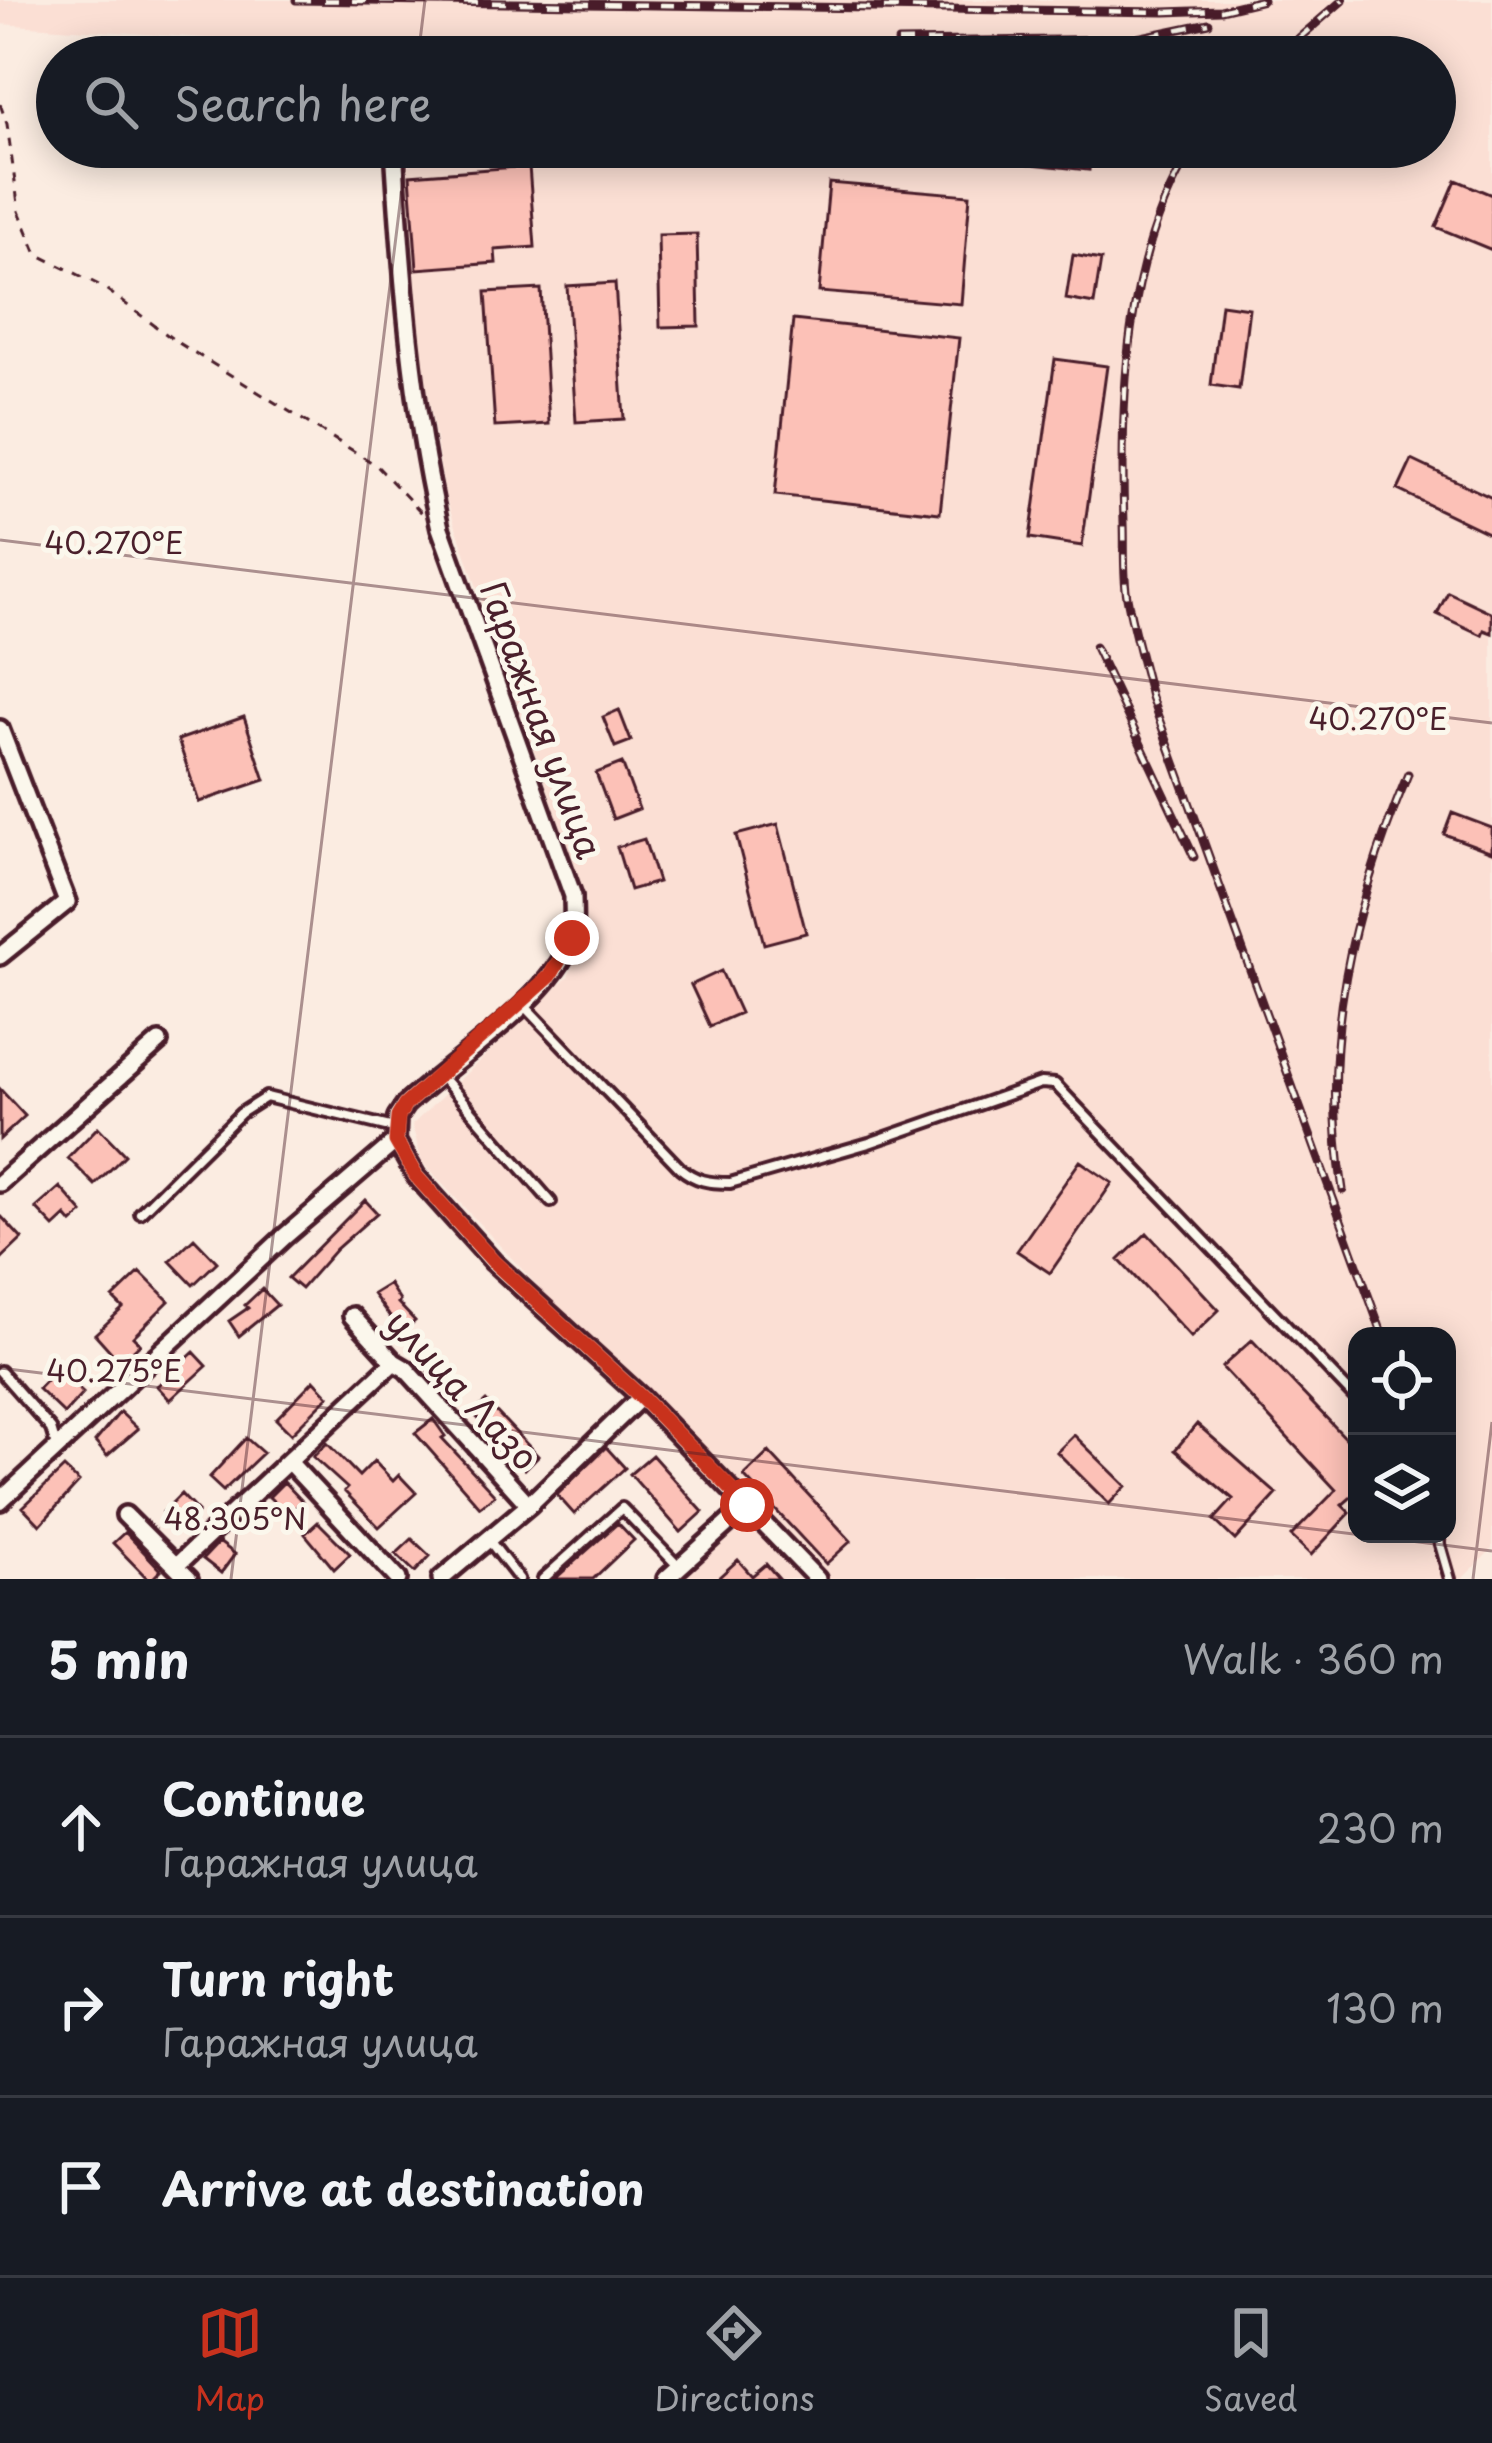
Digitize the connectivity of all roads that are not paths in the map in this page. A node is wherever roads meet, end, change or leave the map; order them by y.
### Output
1 (395, 168) edge
2 (0, 729) edge
3 (0, 956) edge
4 (523, 1004) junction
5 (159, 1042) dead end
6 (439, 1074) junction
7 (396, 1135) junction
8 (0, 1183) edge
9 (550, 1202) dead end
10 (140, 1213) dead end
11 (352, 1316) dead end
12 (394, 1362) junction
13 (0, 1371) edge
14 (1348, 1391) edge
15 (641, 1397) junction
16 (57, 1448) junction
17 (290, 1463) junction
18 (0, 1501) edge
19 (529, 1505) junction
20 (747, 1505) junction
21 (124, 1515) dead end
22 (487, 1538) junction
23 (1440, 1543) edge
24 (183, 1573) edge
25 (673, 1573) edge
26 (398, 1579) edge
27 (441, 1579) edge
28 (519, 1579) edge
29 (543, 1579) edge
30 (817, 1579) edge
31 (1450, 1579) edge

1 - 4 street, Гаражная улица
2 - 3 street
4 - 6 street, Гаражная улица
4 - 14 lane
5 - 8 street
6 - 7 street, Гаражная улица
6 - 9 lane
7 - 10 lane
7 - 15 street
7 - 16 street, Гаражная улица
11 - 12 street, улица Лазо
12 - 17 street
12 - 19 street, улица Лазо
13 - 16 lane
15 - 19 street
15 - 20 street
16 - 18 street, Гаражная улица
17 - 24 street
17 - 26 street
19 - 22 street
20 - 25 street
20 - 30 street
21 - 24 street
22 - 27 street
22 - 28 lane
23 - 31 lane
25 - 29 lane

